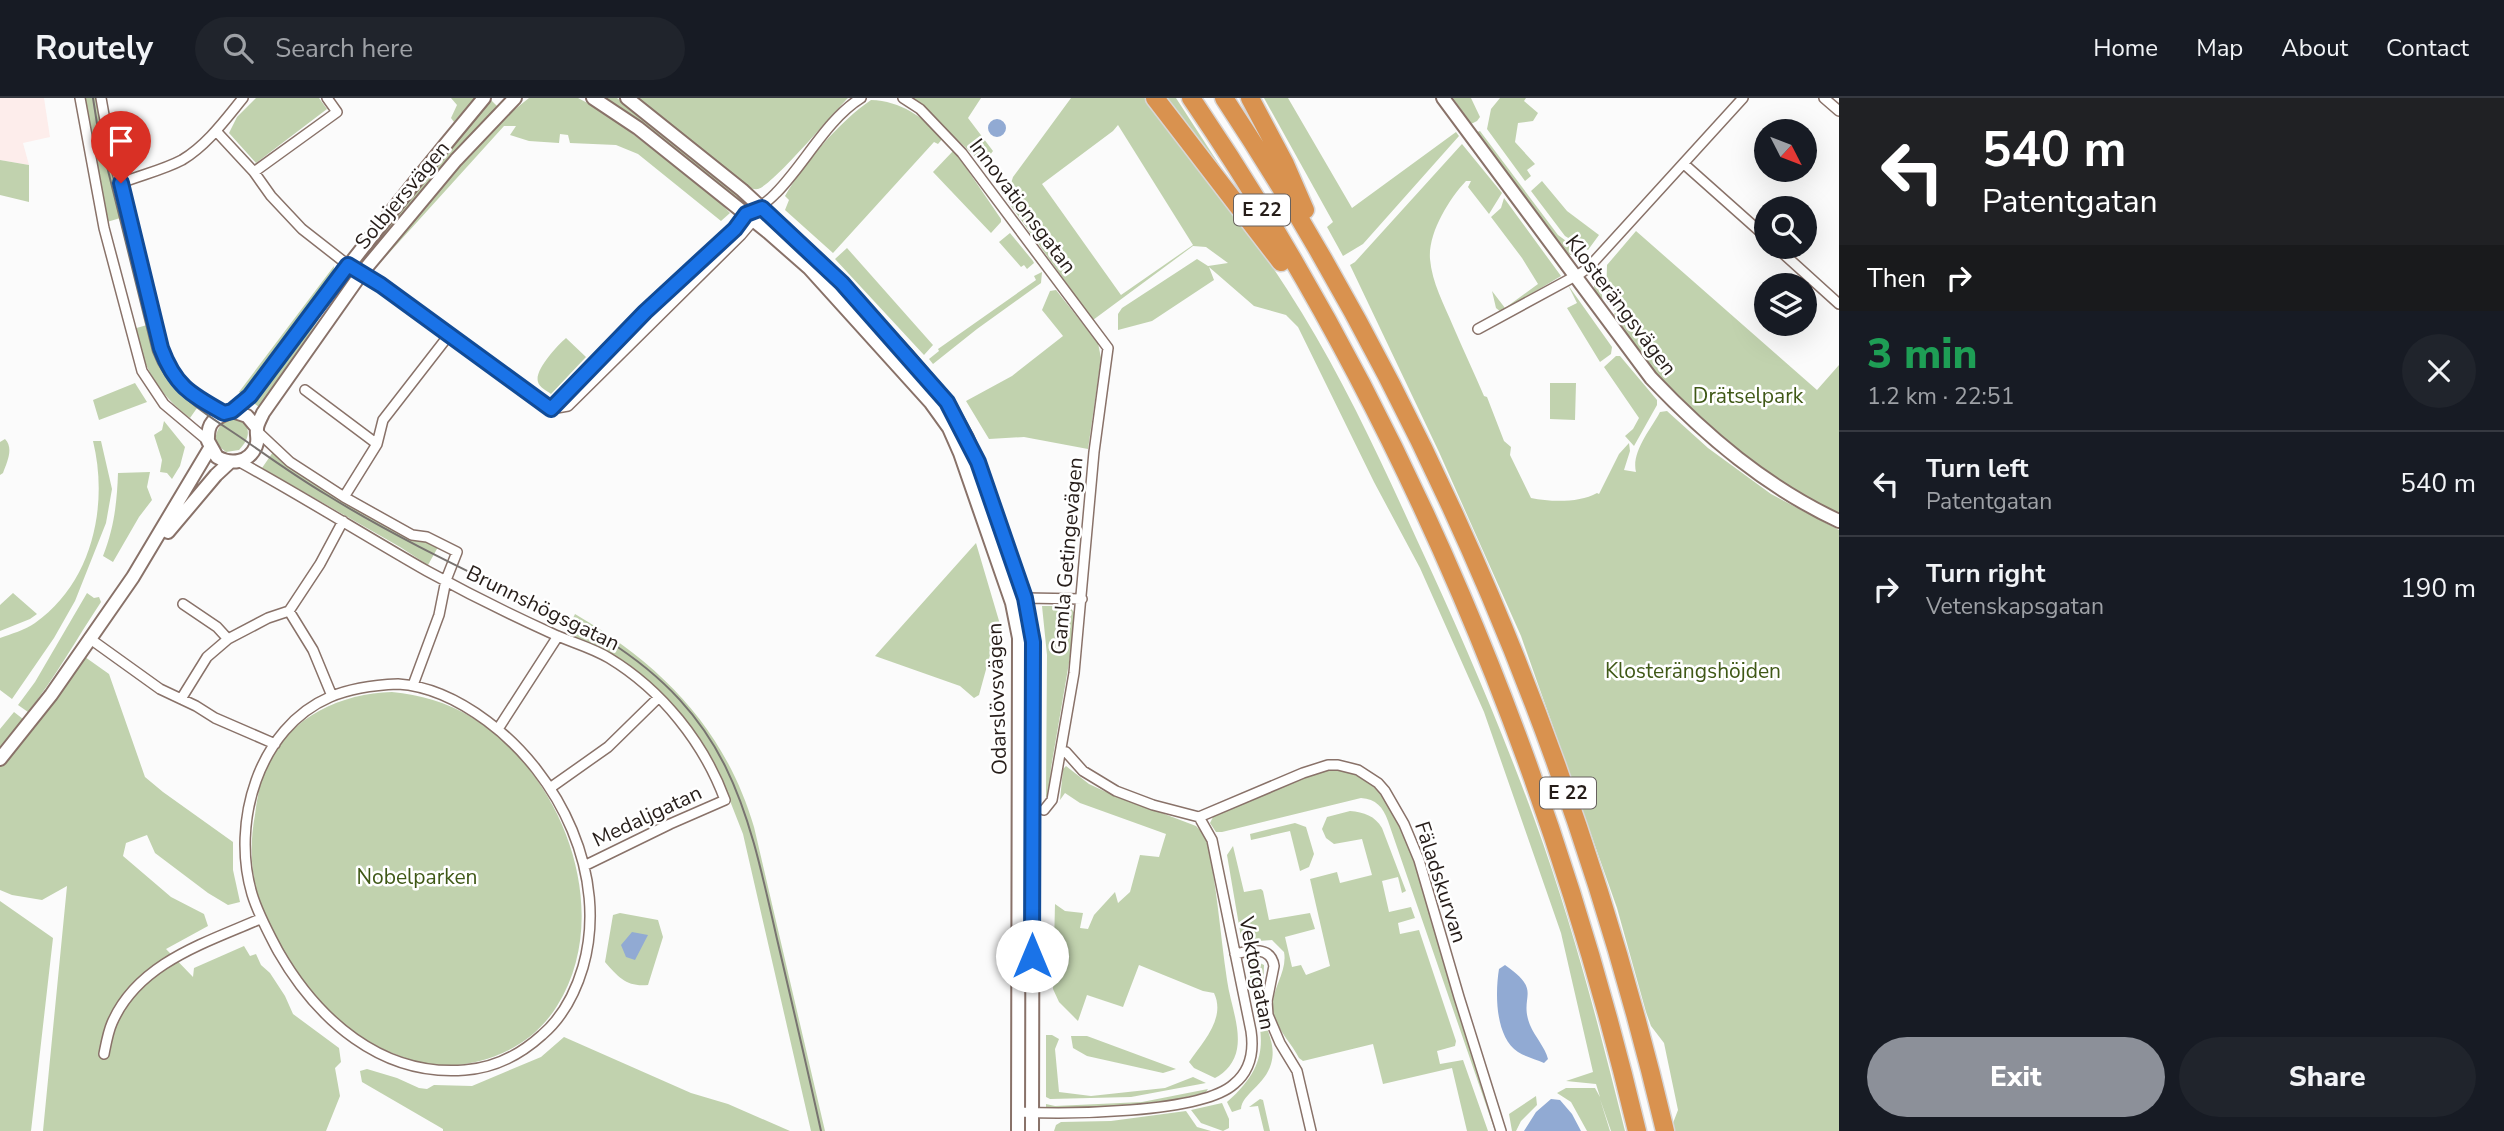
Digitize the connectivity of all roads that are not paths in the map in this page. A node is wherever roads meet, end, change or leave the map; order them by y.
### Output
1 (80, 98) edge
2 (101, 98) edge
3 (243, 98) edge
4 (327, 98) edge
5 (484, 98) edge
6 (515, 98) edge
7 (593, 98) edge
8 (626, 98) edge
9 (861, 98) edge
10 (903, 98) edge
11 (1156, 98) edge
12 (1191, 98) edge
13 (1224, 98) edge
14 (1250, 98) edge
15 (1443, 98) edge
16 (1743, 98) edge
17 (1824, 98) edge
18 (1839, 111) edge
19 (216, 131) junction
20 (1684, 164) junction
21 (254, 172) junction
22 (121, 183) junction
23 (762, 208) junction
24 (750, 217) junction
25 (1754, 226) edge
26 (1789, 259) edge
27 (348, 265) junction
28 (362, 274) junction
29 (1574, 277) junction
30 (1335, 281) junction
31 (1839, 304) edge
32 (1329, 325) junction
33 (1478, 329) dead end
34 (449, 335) junction
35 (1106, 344) joint
36 (305, 390) dead end
37 (228, 412) junction
38 (257, 430) junction
39 (209, 444) junction
40 (377, 444) junction
41 (234, 462) junction
42 (344, 498) junction
43 (343, 521) junction
44 (1839, 521) edge
45 (143, 561) junction
46 (446, 580) junction
47 (1025, 598) junction
48 (1082, 599) junction
49 (1012, 603) junction
50 (183, 604) dead end
51 (289, 611) junction
52 (558, 636) junction
53 (89, 638) junction
54 (228, 639) junction
55 (413, 685) junction
56 (332, 696) junction
57 (658, 698) junction
58 (181, 699) junction
59 (498, 729) junction
60 (275, 744) junction
61 (1061, 751) junction
62 (0, 759) edge
63 (550, 788) junction
64 (725, 800) joint
65 (1044, 810) dead end
66 (1199, 817) junction
67 (584, 866) junction
68 (260, 919) junction
69 (1236, 954) junction
70 (104, 1054) dead end
71 (1025, 1112) junction
72 (1018, 1131) edge
73 (1032, 1131) edge
74 (1311, 1131) edge
75 (1502, 1131) edge
76 (1637, 1131) edge
77 (1665, 1131) edge

1 - 39 street
2 - 22 street
3 - 19 street
4 - 21 street
5 - 27 main road, Solbjersvägen
6 - 28 main road, Solbjersvägen
7 - 24 main road, Odarslövsvägen
8 - 23 main road, Odarslövsvägen
9 - 23 street
10 - 35 street, Innovationsgatan
11 - 32 highway
12 - 32 highway, E 22
13 - 30 highway, E 22
14 - 30 highway
15 - 29 main road, Klosterängsvägen
16 - 20 street
17 - 18 street
19 - 21 street
19 - 22 street
20 - 25 street
20 - 29 street
21 - 27 street
22 - 37 street
23 - 24 street
23 - 47 main road, Odarslövsvägen
24 - 34 street
24 - 49 main road, Odarslövsvägen
26 - 31 street
27 - 28 street
27 - 37 main road, Solbjersvägen
28 - 34 street
28 - 38 main road, Solbjersvägen
29 - 33 street
29 - 44 main road, Klosterängsvägen
30 - 77 highway, E 22
32 - 76 highway, E 22
34 - 40 street
35 - 48 street, Gamla Getingevägen
36 - 40 street
37 - 38 main road
37 - 39 main road, Solbjersvägen
38 - 41 main road, Solbjersvägen
38 - 42 street, Brunnshögsgatan
39 - 41 main road
39 - 45 main road, Solbjersvägen
40 - 42 street
41 - 43 street, Brunnshögsgatan
41 - 45 main road, Solbjersvägen
42 - 46 street, Brunnshögsgatan
43 - 46 street, Brunnshögsgatan
43 - 51 street
45 - 53 main road, Solbjersvägen
46 - 52 street, Brunnshögsgatan
46 - 55 street
47 - 48 street
47 - 49 street
47 - 71 main road, Odarslövsvägen
48 - 61 street, Gamla Getingevägen
49 - 71 main road, Odarslövsvägen
50 - 54 street
51 - 54 street
51 - 56 street
52 - 57 street, Brunnshögsgatan
52 - 59 street
53 - 58 street
53 - 62 main road, Solbjersvägen
54 - 58 street
55 - 56 street
55 - 59 street
56 - 60 street
57 - 63 street
57 - 64 street, Brunnshögsgatan
58 - 60 street
59 - 63 street
60 - 68 street
61 - 65 street, Gamla Getingevägen
61 - 66 street
63 - 67 street
64 - 67 street, Medaljgatan
66 - 69 street, Vektorgatan
66 - 75 street, Fäladskurvan
67 - 68 street
68 - 70 street
69 - 71 street, Vektorgatan
69 - 74 street
71 - 72 main road, Odarslövsvägen
71 - 73 main road, Odarslövsvägen

